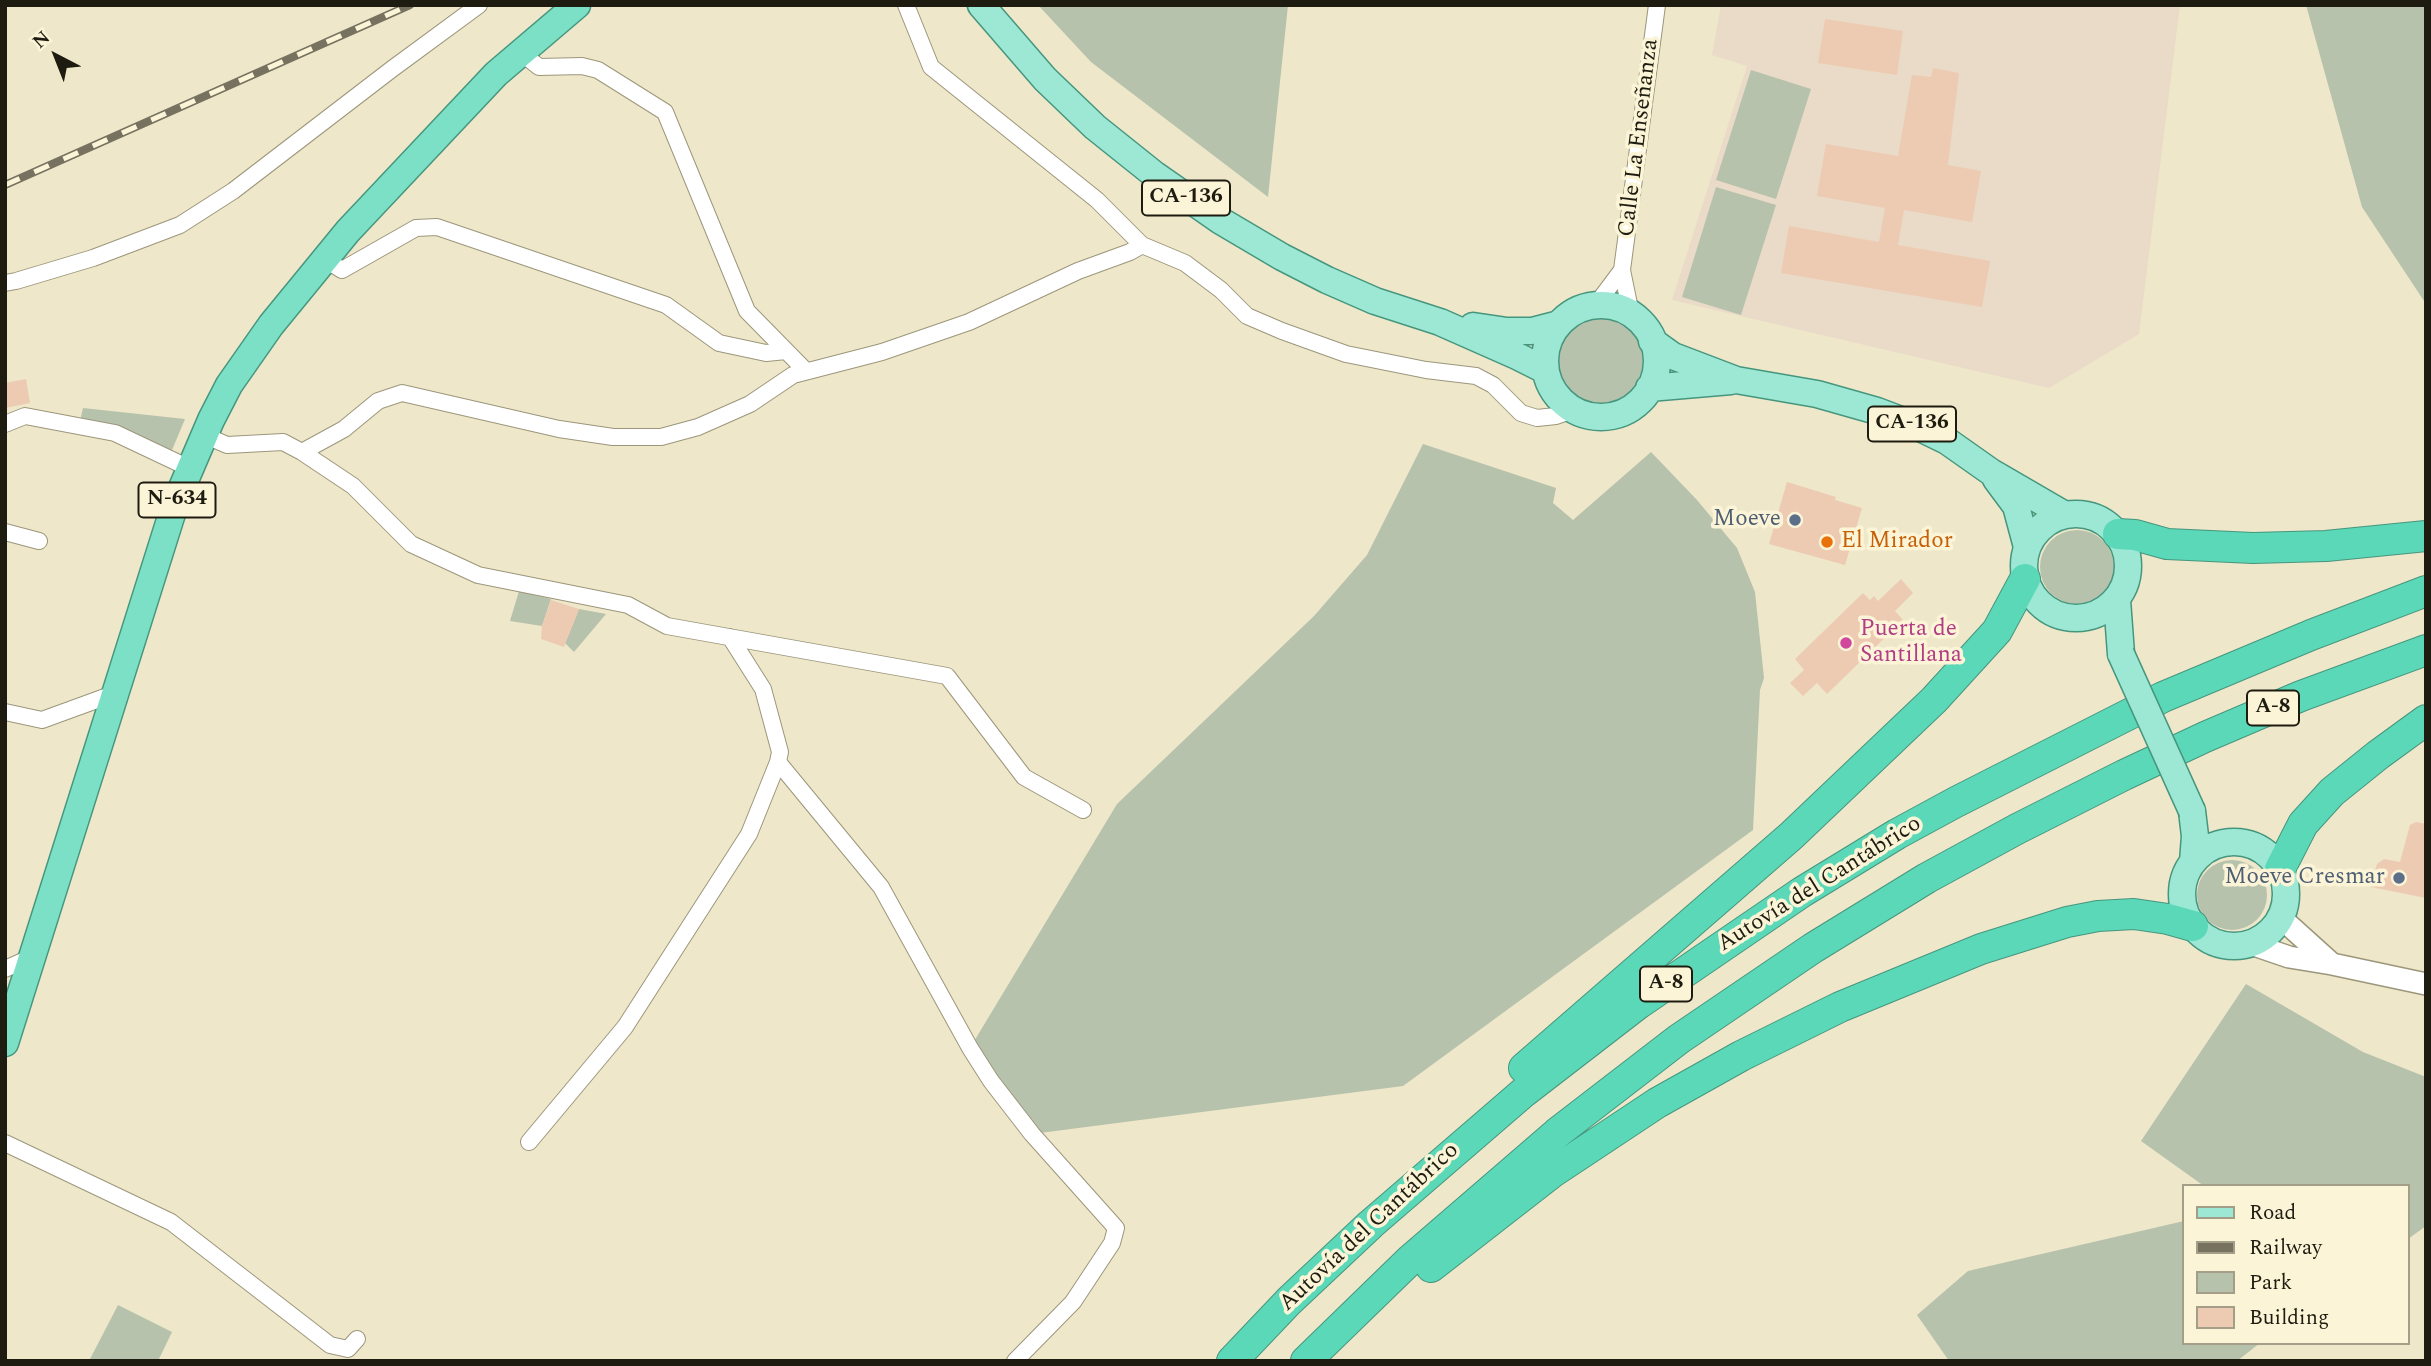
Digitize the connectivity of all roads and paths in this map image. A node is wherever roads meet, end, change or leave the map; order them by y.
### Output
1 (478, 5) edge
2 (577, 5) edge
3 (906, 5) edge
4 (981, 5) edge
5 (1657, 5) edge
6 (520, 52) junction
7 (1142, 244) junction
8 (324, 259) junction
9 (1622, 270) junction
10 (5, 283) edge
11 (1595, 306) junction
12 (1631, 314) junction
13 (1440, 322) junction
14 (1559, 324) junction
15 (1652, 341) junction
16 (786, 351) junction
17 (1545, 370) junction
18 (806, 371) junction
19 (1736, 380) junction
20 (1649, 388) junction
21 (1573, 410) junction
22 (5, 424) edge
23 (204, 435) junction
24 (302, 452) junction
25 (189, 468) junction
26 (1991, 472) junction
27 (2065, 515) junction
28 (5, 532) edge
29 (2118, 534) junction
30 (2426, 536) edge
31 (39, 541) dead end
32 (2027, 547) junction
33 (2025, 579) junction
34 (2426, 592) edge
35 (2117, 600) junction
36 (2083, 618) junction
37 (730, 637) junction
38 (2426, 650) edge
39 (2121, 654) junction
40 (116, 693) junction
41 (5, 712) edge
42 (2426, 720) edge
43 (778, 762) junction
44 (1083, 810) dead end
45 (2192, 811) junction
46 (2223, 844) junction
47 (2193, 862) junction
48 (2280, 869) junction
49 (2281, 918) junction
50 (2193, 926) junction
51 (2251, 944) junction
52 (32, 957) junction
53 (2332, 964) junction
54 (5, 969) edge
55 (2426, 984) edge
56 (5, 1043) edge
57 (528, 1142) dead end
58 (5, 1143) edge
59 (357, 1339) dead end
60 (1015, 1361) edge
61 (1217, 1361) edge
62 (1232, 1361) edge
63 (1306, 1361) edge
64 (1328, 1361) edge

1 - 10 street
2 - 6 highway, N-634
3 - 7 street
4 - 13 main road, CA-136
5 - 9 street, Calle La Enseñanza
6 - 8 highway, N-634
6 - 16 street
7 - 18 street
7 - 21 street
8 - 16 street
8 - 23 highway, N-634
9 - 11 street, Calle La Enseñanza
9 - 12 street, Calle La Enseñanza
11 - 12 main road
11 - 14 main road
12 - 15 main road
13 - 14 main road
13 - 17 main road
14 - 17 main road
15 - 19 main road
15 - 20 main road
16 - 18 street
17 - 21 main road
18 - 24 street
19 - 20 main road
19 - 26 main road, CA-136
20 - 21 main road
22 - 25 street
23 - 24 street
23 - 25 highway, N-634
24 - 37 street
25 - 40 highway, N-634
26 - 27 main road
26 - 32 main road
27 - 29 main road
27 - 32 main road
28 - 31 street
29 - 30 highway
29 - 35 main road
32 - 33 main road
33 - 36 main road
33 - 61 highway
34 - 62 highway, Autovía del Cantábrico / A-8
35 - 36 main road
35 - 39 main road
36 - 39 main road
37 - 43 street
37 - 44 street
38 - 63 highway, A-8
39 - 45 main road, bridge
40 - 41 street
40 - 52 highway, N-634
42 - 48 highway
43 - 57 street
43 - 60 street
45 - 46 main road
45 - 47 main road
46 - 47 main road
46 - 48 main road
47 - 50 main road
48 - 49 main road
49 - 51 main road
49 - 53 street
50 - 51 main road
50 - 64 highway
51 - 53 street
52 - 54 street
52 - 56 highway, N-634
53 - 55 street
58 - 59 street

